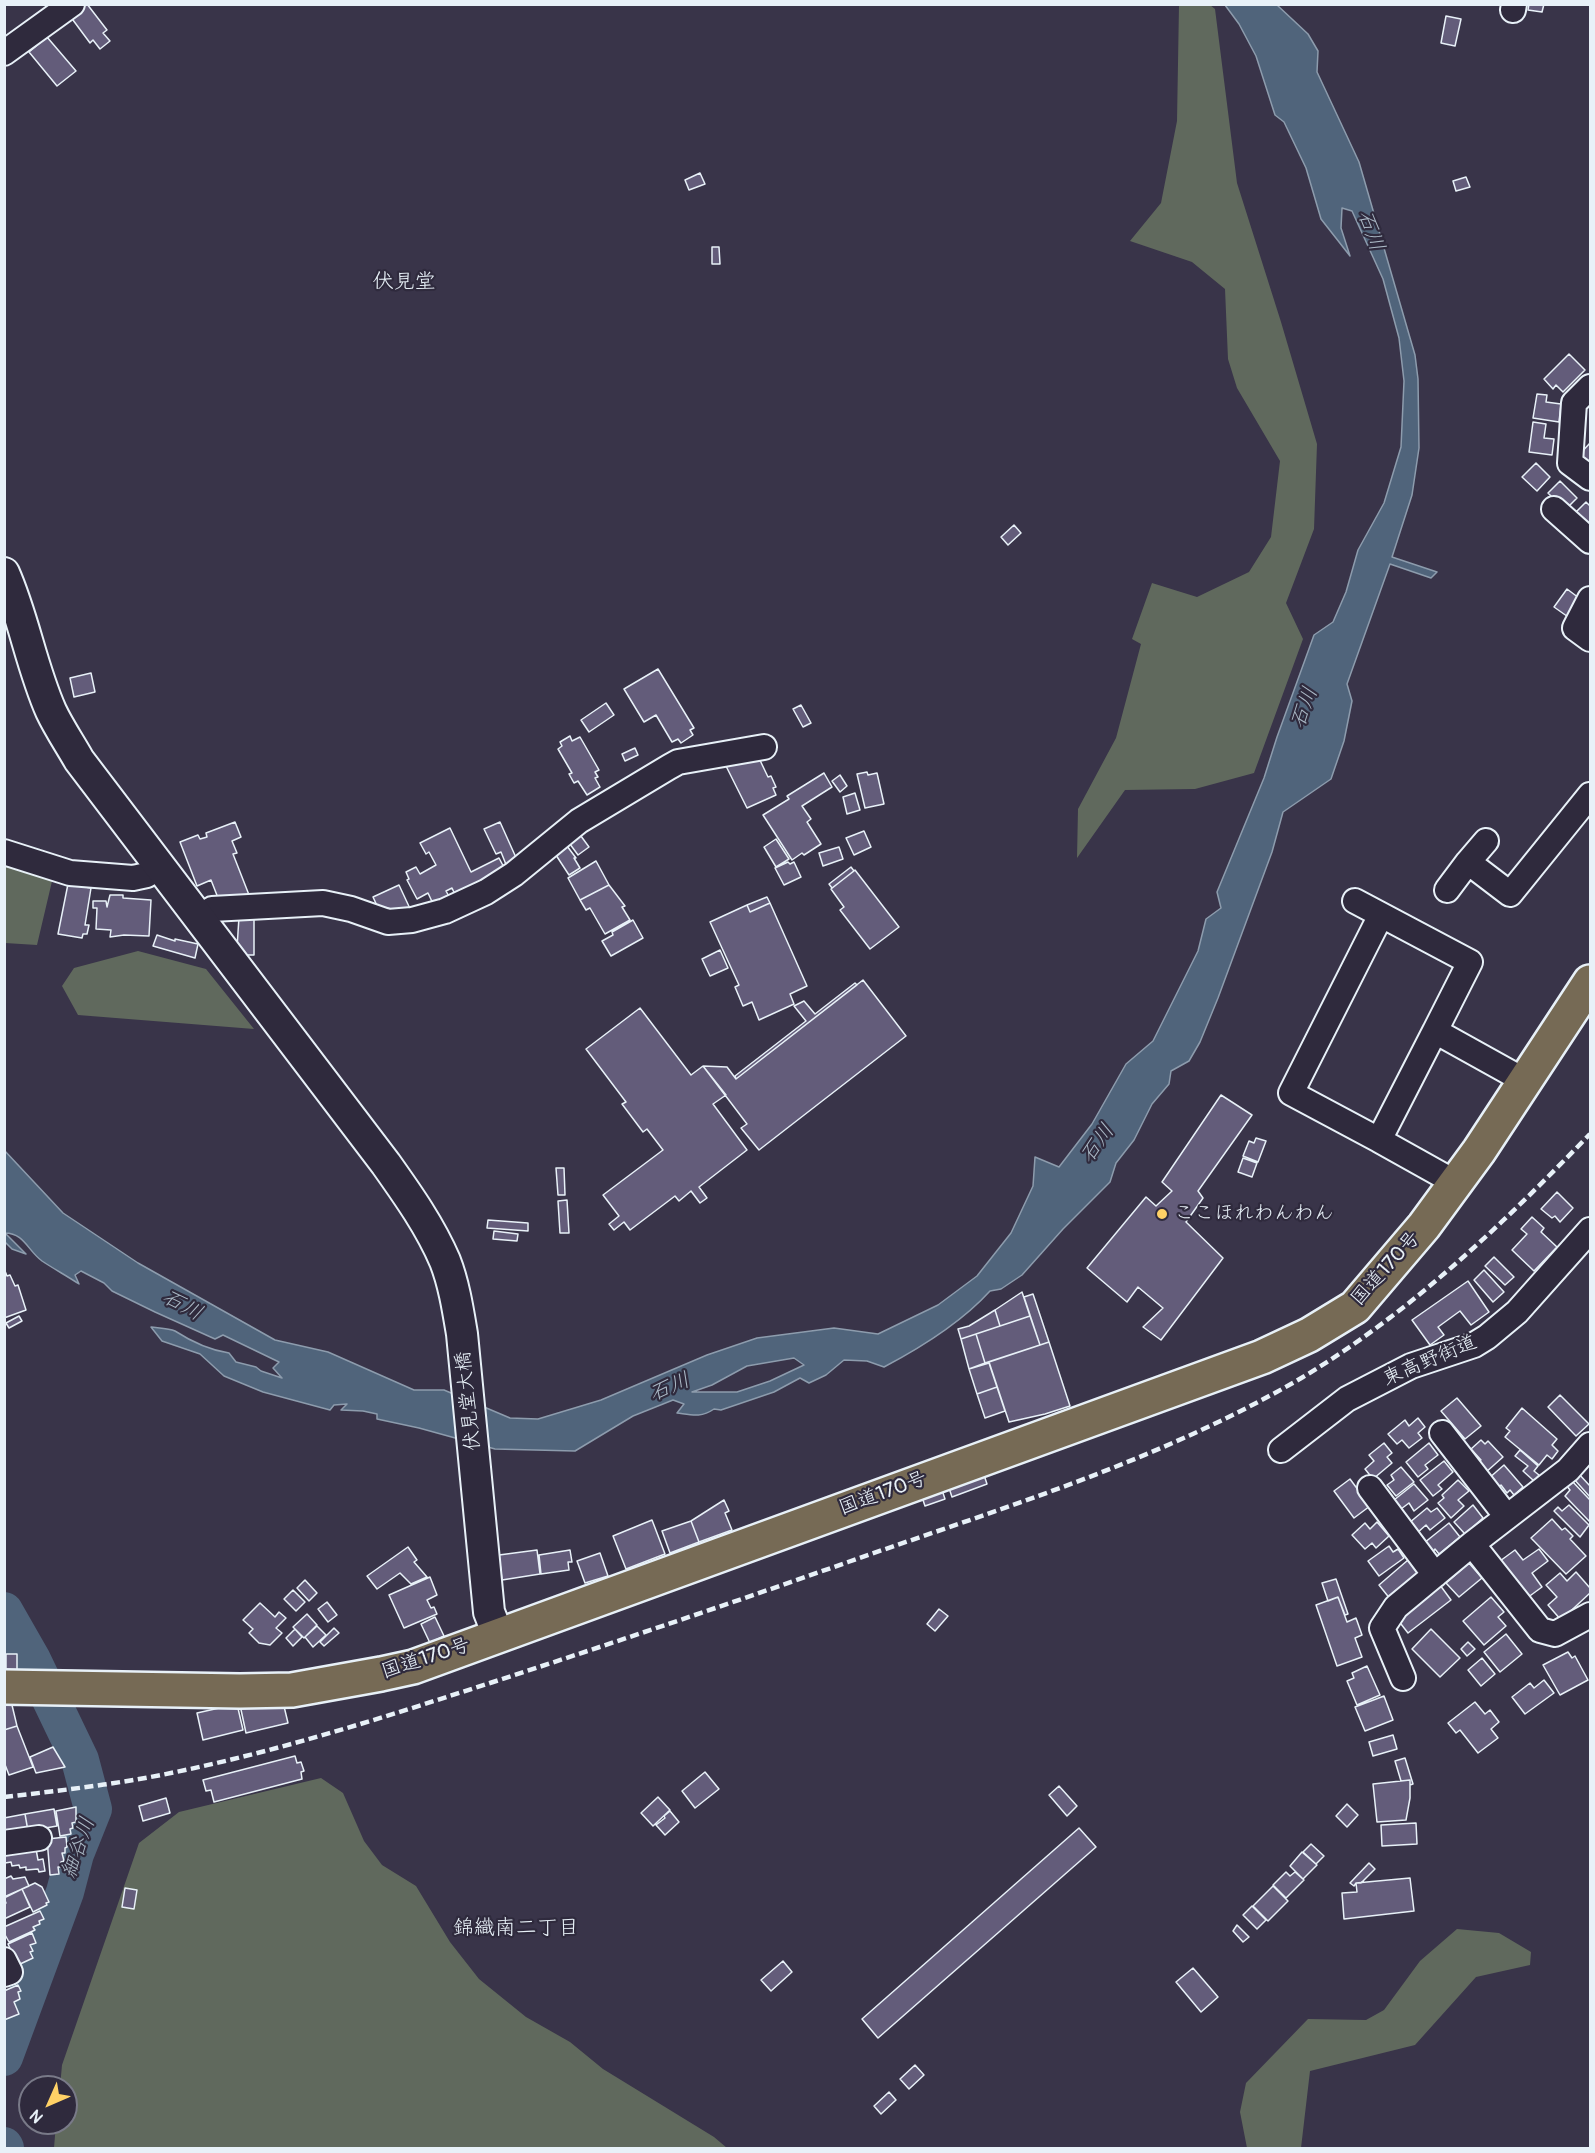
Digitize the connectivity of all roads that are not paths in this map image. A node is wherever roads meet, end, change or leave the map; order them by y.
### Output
1 (72, 4) edge
2 (4, 53) edge
3 (1590, 387) edge
4 (1590, 478) edge
5 (1554, 509) dead end
6 (1590, 541) edge
7 (4, 573) edge
8 (1590, 599) edge
9 (1590, 639) edge
10 (764, 747) dead end
11 (1590, 795) edge
12 (1486, 841) dead end
13 (4, 852) edge
14 (1468, 862) junction
15 (159, 866) junction
16 (1447, 890) dead end
17 (1355, 901) dead end
18 (1381, 915) junction
19 (199, 919) junction
20 (1590, 982) edge
21 (1435, 1031) junction
22 (1525, 1081) junction
23 (1379, 1140) junction
24 (1456, 1183) junction
25 (1590, 1230) edge
26 (1442, 1433) dead end
27 (1590, 1445) edge
28 (1281, 1450) dead end
29 (1370, 1488) dead end
30 (1507, 1517) junction
31 (1472, 1544) junction
32 (1435, 1575) junction
33 (1590, 1615) edge
34 (498, 1635) junction
35 (1403, 1678) dead end
36 (32, 1687) edge
37 (39, 1838) dead end
38 (4, 1843) edge
39 (4, 1960) edge
40 (4, 1974) edge

1 - 2 street
3 - 4 street
5 - 6 street
7 - 15 street, 伏見堂大橋
8 - 9 street
10 - 19 street
11 - 14 street
12 - 14 street
13 - 15 street
14 - 16 street
15 - 19 street, 伏見堂大橋
17 - 18 street
18 - 21 street
18 - 23 street
19 - 34 street, 伏見堂大橋
20 - 22 highway, 国道170号
21 - 22 street
21 - 23 street
22 - 24 highway, 国道170号
23 - 24 street
24 - 34 highway, 国道170号
25 - 28 street, 東高野街道
26 - 30 street
27 - 30 street
29 - 32 street
30 - 31 street
31 - 32 street
31 - 33 street
32 - 35 street
34 - 36 highway, 国道170号
37 - 38 street
39 - 40 street

